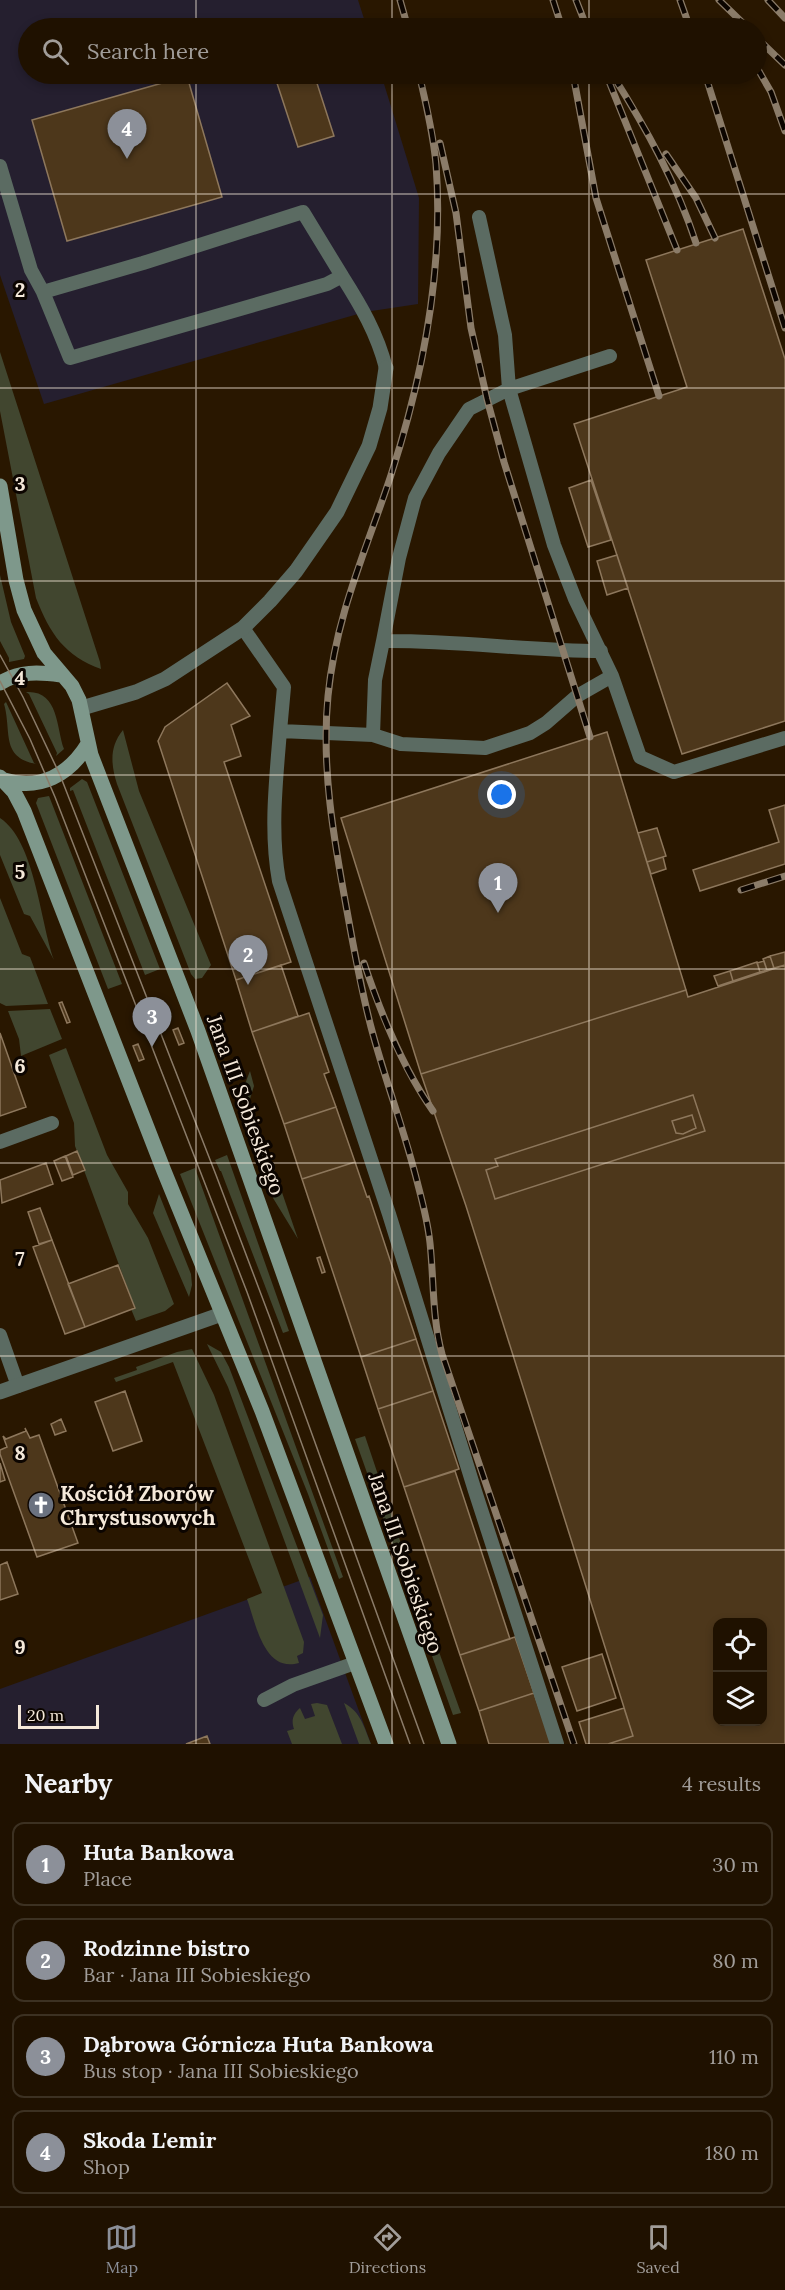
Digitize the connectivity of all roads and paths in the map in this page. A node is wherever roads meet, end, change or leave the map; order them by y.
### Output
1 (0, 166) edge
2 (479, 217) dead end
3 (342, 276) junction
4 (43, 292) junction
5 (610, 356) dead end
6 (386, 368) joint
7 (509, 389) junction
8 (0, 486) edge
9 (243, 628) junction
10 (383, 641) junction
11 (600, 651) junction
12 (61, 675) junction
13 (612, 676) junction
14 (0, 683) edge
15 (82, 708) junction
16 (280, 731) junction
17 (373, 735) junction
18 (785, 738) edge
19 (88, 744) junction
20 (2, 778) edge
21 (52, 1123) dead end
22 (0, 1142) edge
23 (222, 1314) junction
24 (0, 1335) edge
25 (18, 1386) junction
26 (0, 1392) edge
27 (355, 1663) junction
28 (264, 1700) dead end
29 (386, 1744) edge
30 (449, 1744) edge
31 (557, 1744) edge

1 - 4 lane
2 - 7 lane
3 - 4 lane
3 - 4 lane
3 - 6 lane
5 - 7 lane
6 - 9 street
7 - 10 lane
7 - 11 lane
8 - 12 main road, Jana III Sobieskiego
9 - 15 street
9 - 16 lane
10 - 11 lane
10 - 17 lane
11 - 13 lane
12 - 14 main road
12 - 15 main road, Jana III Sobieskiego
13 - 17 lane
13 - 18 lane
15 - 19 main road, Jana III Sobieskiego
16 - 17 lane
16 - 31 lane
19 - 20 main road
19 - 30 main road, Jana III Sobieskiego
20 - 23 main road
21 - 22 lane
23 - 25 street
23 - 27 main road
24 - 25 lane
25 - 26 street
27 - 28 lane
27 - 29 main road

